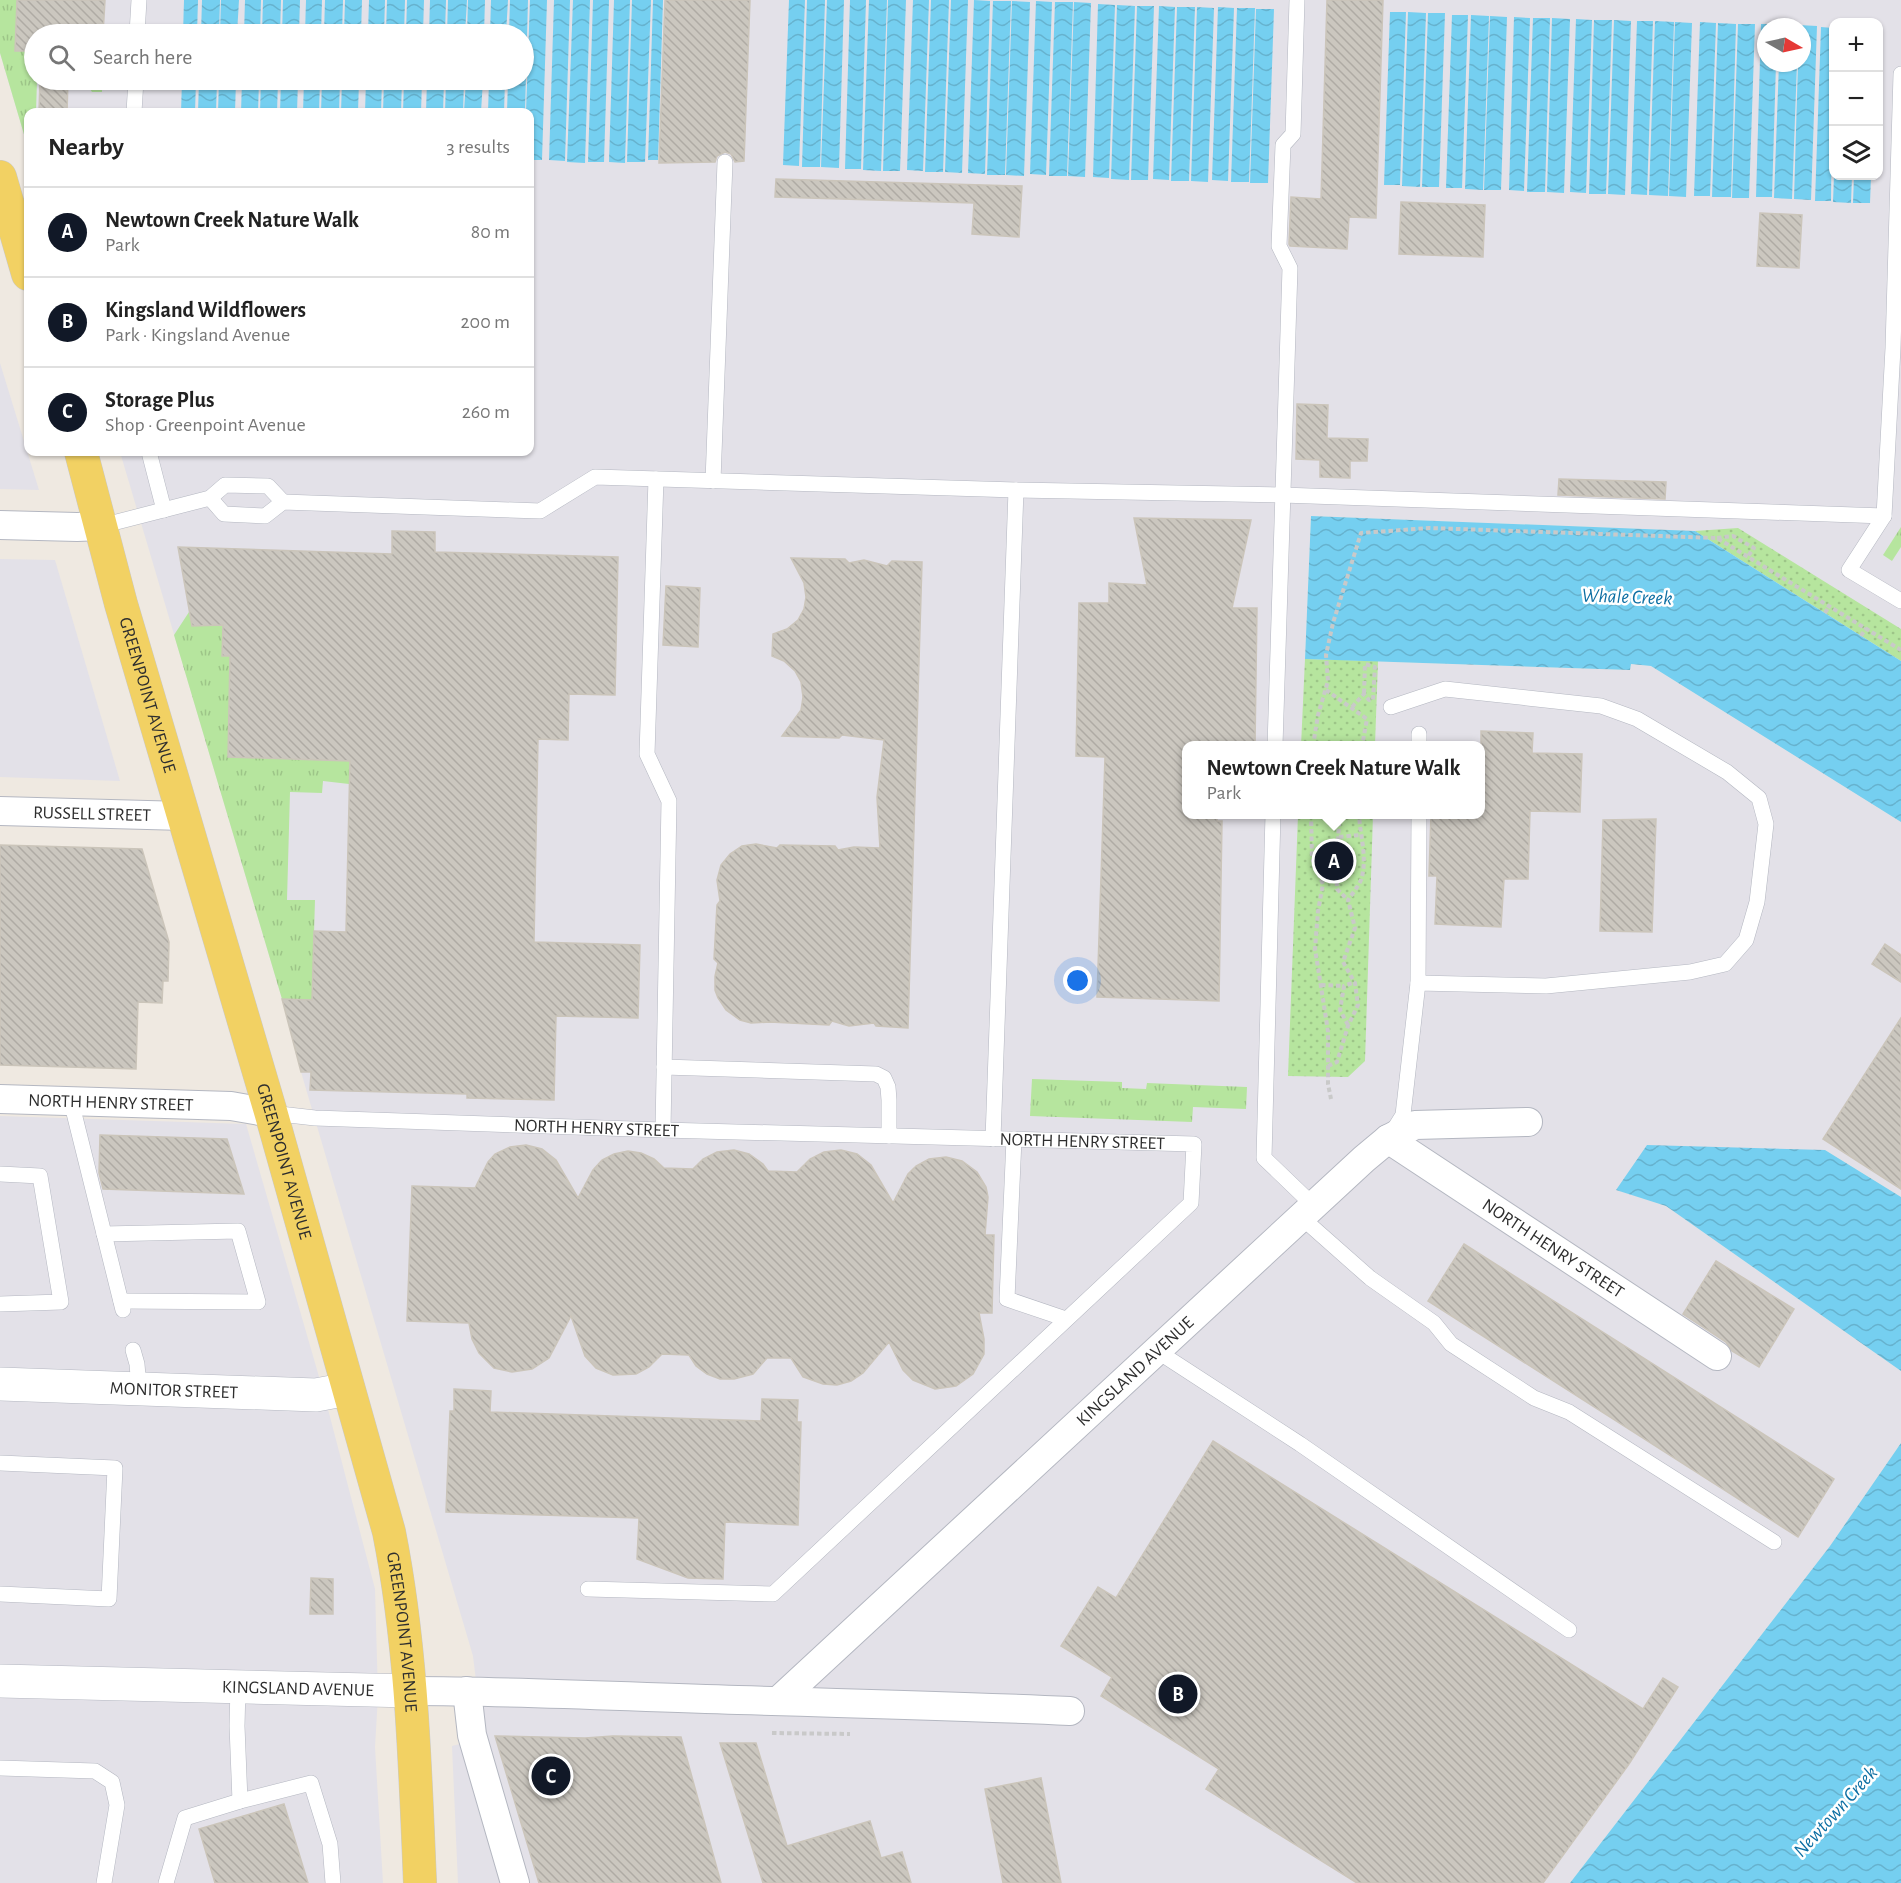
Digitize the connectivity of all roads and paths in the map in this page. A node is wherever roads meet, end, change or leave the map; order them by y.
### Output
1 (139, 0) edge
2 (1297, 0) edge
3 (138, 24) edge
4 (1901, 74) edge
5 (135, 90) edge
6 (134, 108) edge
7 (725, 162) dead end
8 (1900, 162) edge
9 (0, 177) edge
10 (24, 260) edge
11 (1897, 350) edge
12 (1896, 405) edge
13 (82, 456) edge
14 (150, 456) edge
15 (656, 479) junction
16 (713, 480) junction
17 (1016, 490) junction
18 (1282, 495) junction
19 (210, 498) junction
20 (283, 502) junction
21 (164, 510) junction
22 (1884, 516) junction
23 (0, 525) edge
24 (100, 526) junction
25 (1717, 538) junction
26 (1748, 556) junction
27 (1901, 601) edge
28 (1829, 606) junction
29 (1825, 613) dead end
30 (1866, 628) junction
31 (1861, 636) dead end
32 (1901, 650) edge
33 (1326, 690) junction
34 (1364, 694) junction
35 (1352, 707) junction
36 (1391, 707) dead end
37 (1275, 741) edge
38 (1314, 741) edge
39 (1363, 741) edge
40 (0, 811) edge
41 (184, 816) junction
42 (1273, 819) edge
43 (1311, 819) edge
44 (1340, 819) edge
45 (1359, 819) edge
46 (1419, 819) edge
47 (1360, 835) junction
48 (1339, 837) junction
49 (1318, 872) junction
50 (1336, 872) junction
51 (1348, 900) junction
52 (1355, 982) junction
53 (1418, 983) junction
54 (1321, 985) junction
55 (1344, 986) junction
56 (1348, 1026) junction
57 (1328, 1066) junction
58 (664, 1067) junction
59 (0, 1099) edge
60 (1331, 1099) dead end
61 (71, 1101) junction
62 (271, 1113) junction
63 (1528, 1122) dead end
64 (663, 1130) junction
65 (889, 1136) junction
66 (993, 1139) junction
67 (1014, 1139) junction
68 (1388, 1139) junction
69 (0, 1174) edge
70 (1307, 1211) junction
71 (104, 1234) junction
72 (0, 1304) edge
73 (1066, 1319) junction
74 (133, 1350) dead end
75 (1157, 1351) junction
76 (1717, 1356) dead end
77 (0, 1384) edge
78 (139, 1388) junction
79 (348, 1389) junction
80 (0, 1463) edge
81 (1774, 1542) dead end
82 (588, 1589) dead end
83 (0, 1594) edge
84 (1569, 1630) dead end
85 (0, 1681) edge
86 (238, 1687) junction
87 (411, 1691) junction
88 (467, 1691) junction
89 (778, 1701) junction
90 (1070, 1711) dead end
91 (772, 1733) dead end
92 (850, 1734) dead end
93 (0, 1768) edge
94 (240, 1801) junction
95 (104, 1883) edge
96 (166, 1883) edge
97 (333, 1883) edge
98 (420, 1883) edge
99 (514, 1883) edge

1 - 3 lane
2 - 18 lane
4 - 8 lane
5 - 6 lane
7 - 16 lane
8 - 11 lane
9 - 10 main road
11 - 12 lane
12 - 22 lane
13 - 24 main road, GREENPOINT AVENUE
14 - 21 lane
15 - 16 lane
15 - 20 lane
15 - 58 lane
16 - 17 lane
17 - 18 lane
17 - 66 lane
18 - 22 lane
18 - 37 lane
19 - 20 lane
19 - 20 lane
19 - 21 lane
21 - 24 lane
22 - 27 lane
23 - 24 street
24 - 41 main road, GREENPOINT AVENUE
25 - 26 path
25 - 26 path
25 - 33 path
26 - 28 path
28 - 29 path
28 - 30 path
30 - 31 path
30 - 32 path
33 - 35 path
33 - 38 path
34 - 34 path
34 - 35 path
35 - 39 path
36 - 53 lane
40 - 41 street, RUSSELL STREET
41 - 62 main road, GREENPOINT AVENUE
42 - 70 lane
43 - 49 path
44 - 48 path
45 - 47 path
46 - 53 lane
47 - 48 path
47 - 51 path
48 - 50 path
49 - 50 path
49 - 54 path
50 - 51 path
51 - 52 path
52 - 55 path
52 - 56 path
53 - 68 lane
54 - 55 path
54 - 57 path
55 - 56 path
56 - 57 path
57 - 60 path
58 - 64 lane
58 - 65 lane
59 - 61 street, NORTH HENRY STREET
61 - 62 street, NORTH HENRY STREET
61 - 71 lane
62 - 64 lane, NORTH HENRY STREET
62 - 79 main road, GREENPOINT AVENUE
63 - 68 street, KINGSLAND AVENUE
64 - 65 lane, NORTH HENRY STREET
65 - 66 lane, NORTH HENRY STREET
66 - 67 lane, NORTH HENRY STREET
67 - 73 lane
67 - 73 lane, NORTH HENRY STREET
68 - 70 street, KINGSLAND AVENUE
68 - 76 street, NORTH HENRY STREET
69 - 72 lane
70 - 75 street, KINGSLAND AVENUE
70 - 81 lane
71 - 71 lane
73 - 82 lane
74 - 78 lane
75 - 84 lane
75 - 89 street, KINGSLAND AVENUE
77 - 78 main road, MONITOR STREET
78 - 79 main road, MONITOR STREET
79 - 87 main road, GREENPOINT AVENUE
80 - 83 lane
85 - 86 main road, KINGSLAND AVENUE
86 - 87 main road, KINGSLAND AVENUE
86 - 94 lane
87 - 88 street, KINGSLAND AVENUE
87 - 98 main road, GREENPOINT AVENUE
88 - 89 street, KINGSLAND AVENUE
88 - 99 street
89 - 90 street, KINGSLAND AVENUE
91 - 92 path
93 - 95 lane
94 - 96 lane
94 - 97 lane

